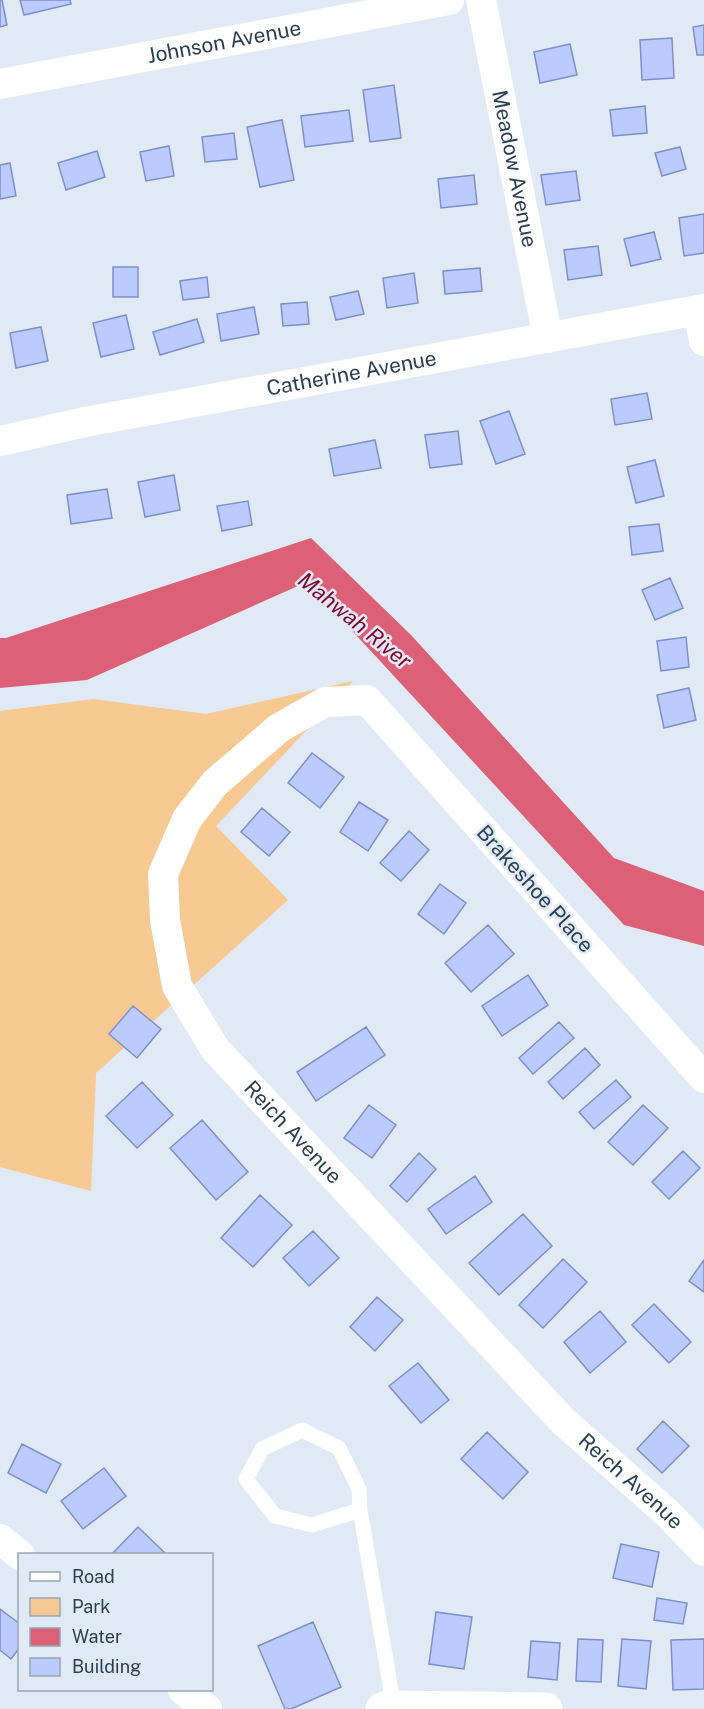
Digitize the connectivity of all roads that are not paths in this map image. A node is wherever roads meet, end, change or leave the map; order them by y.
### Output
1 (449, 0) edge
2 (481, 0) edge
3 (0, 84) edge
4 (701, 310) edge
5 (548, 338) junction
6 (704, 341) edge
7 (0, 441) edge
8 (367, 700) joint
9 (704, 1078) edge
10 (360, 1510) junction
11 (0, 1539) edge
12 (704, 1551) edge
13 (18, 1553) edge
14 (185, 1691) edge
15 (388, 1708) edge
16 (207, 1709) edge
17 (546, 1709) edge

1 - 3 street, Johnson Avenue
2 - 5 street, Meadow Avenue
4 - 5 street, Catherine Avenue
4 - 6 street
5 - 7 street, Catherine Avenue
8 - 9 street, Brakeshoe Place
8 - 12 street, Reich Avenue
10 - 10 lane
10 - 15 lane
11 - 13 street
14 - 16 street
15 - 17 main road

